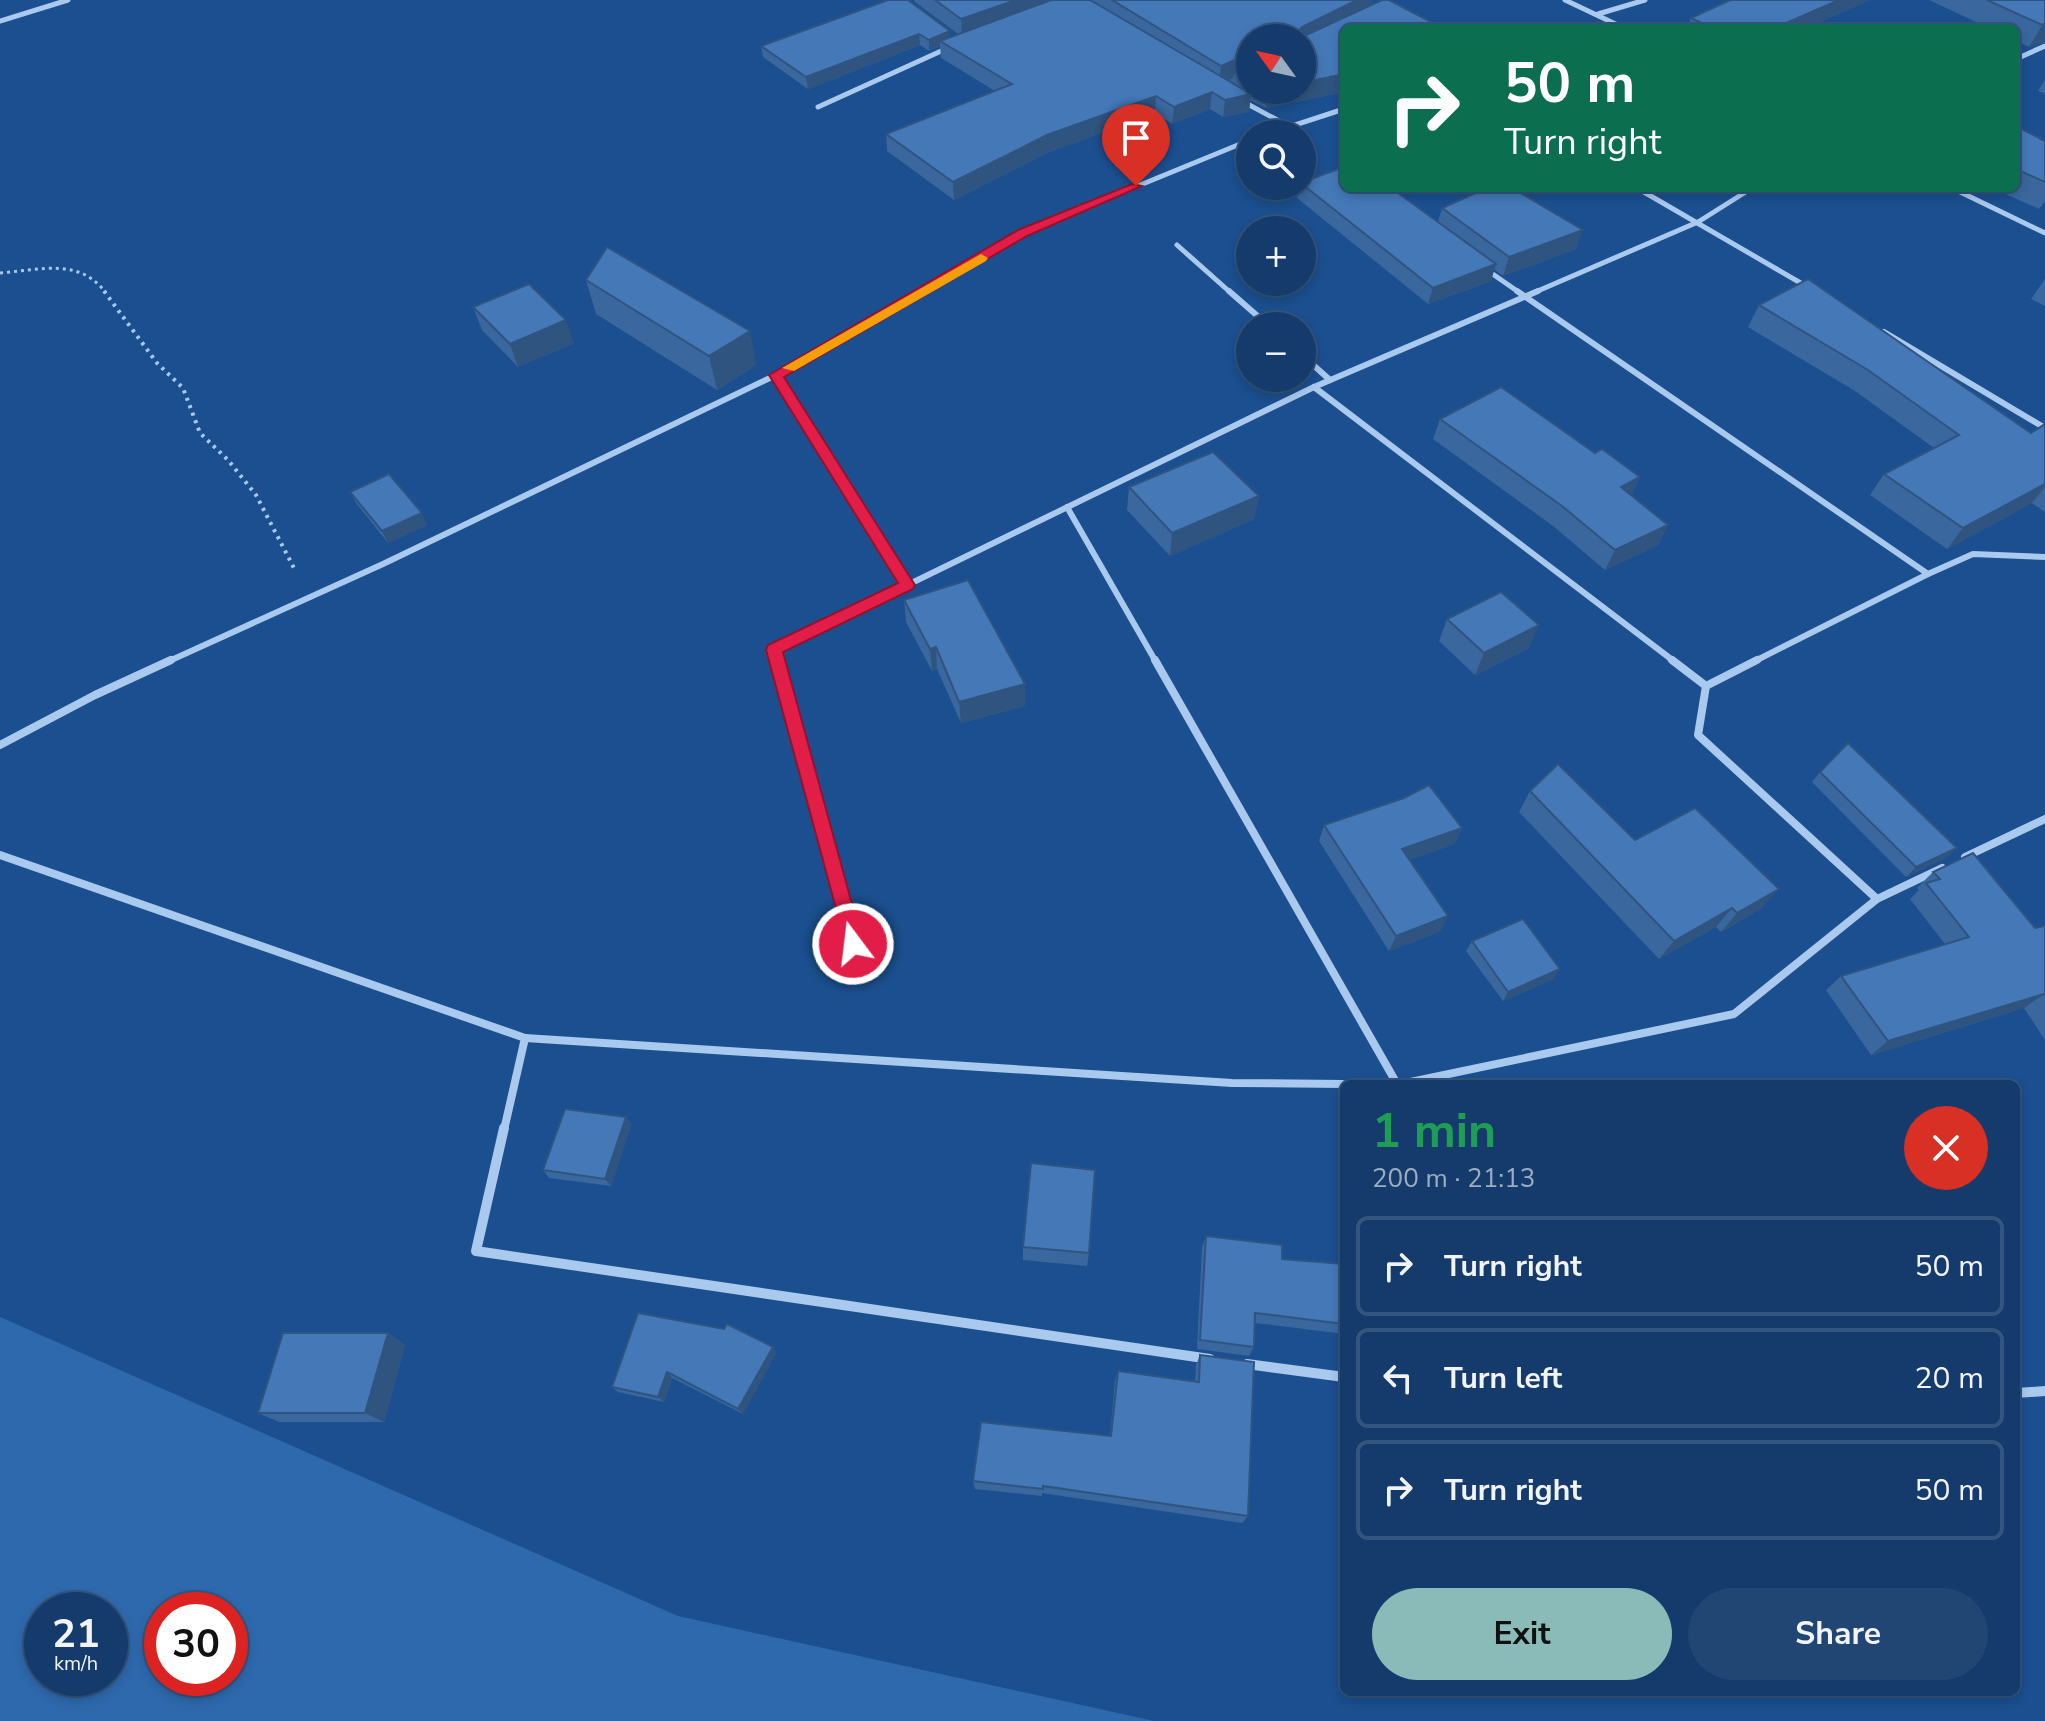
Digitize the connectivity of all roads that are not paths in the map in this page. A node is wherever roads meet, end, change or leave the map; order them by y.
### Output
1 (68, 0) edge
2 (1565, 0) edge
3 (1645, 0) edge
4 (1626, 7) junction
5 (1598, 14) junction
6 (0, 21) edge
7 (1617, 24) edge
8 (1625, 24) edge
9 (961, 43) edge
10 (2045, 46) edge
11 (2020, 57) edge
12 (1231, 96) edge
13 (818, 107) dead end
14 (1340, 110) edge
15 (1277, 120) edge
16 (1311, 120) edge
17 (1236, 146) edge
18 (1644, 192) edge
19 (1746, 192) edge
20 (1960, 192) edge
21 (1698, 222) junction
22 (2045, 233) edge
23 (1177, 245) dead end
24 (1474, 261) edge
25 (1818, 293) edge
26 (1523, 297) junction
27 (1253, 312) edge
28 (1871, 325) edge
29 (1316, 368) edge
30 (776, 375) junction
31 (1330, 380) junction
32 (1316, 386) edge
33 (1316, 389) edge
34 (1304, 392) edge
35 (2045, 428) edge
36 (1067, 507) junction
37 (2045, 557) edge
38 (1928, 574) junction
39 (907, 585) junction
40 (1706, 686) junction
41 (0, 745) edge
42 (2045, 819) edge
43 (0, 855) edge
44 (1961, 859) edge
45 (1947, 866) edge
46 (1877, 899) junction
47 (853, 944) dead end
48 (525, 1038) junction
49 (1397, 1080) edge
50 (1418, 1080) edge
51 (1340, 1084) edge
52 (1223, 1361) edge
53 (1238, 1363) edge
54 (1340, 1376) edge
55 (2045, 1391) edge
56 (2020, 1393) edge

1 - 6 street
2 - 5 street
3 - 4 street
4 - 5 street
4 - 8 street
5 - 7 street
9 - 13 street
10 - 11 street
12 - 15 street
14 - 16 street
17 - 30 street
18 - 21 street
19 - 21 street
20 - 22 street
21 - 25 street
21 - 26 street
23 - 27 street
24 - 26 street
26 - 31 street
26 - 38 street
28 - 35 street
29 - 31 street
30 - 39 street
30 - 41 street
31 - 32 street
33 - 40 street
34 - 36 street
36 - 39 street
36 - 49 street
37 - 38 street
38 - 40 street
39 - 47 street
40 - 46 street
42 - 44 street
43 - 48 street
45 - 46 street
46 - 50 street
48 - 51 street
48 - 52 street
53 - 54 street
55 - 56 street

